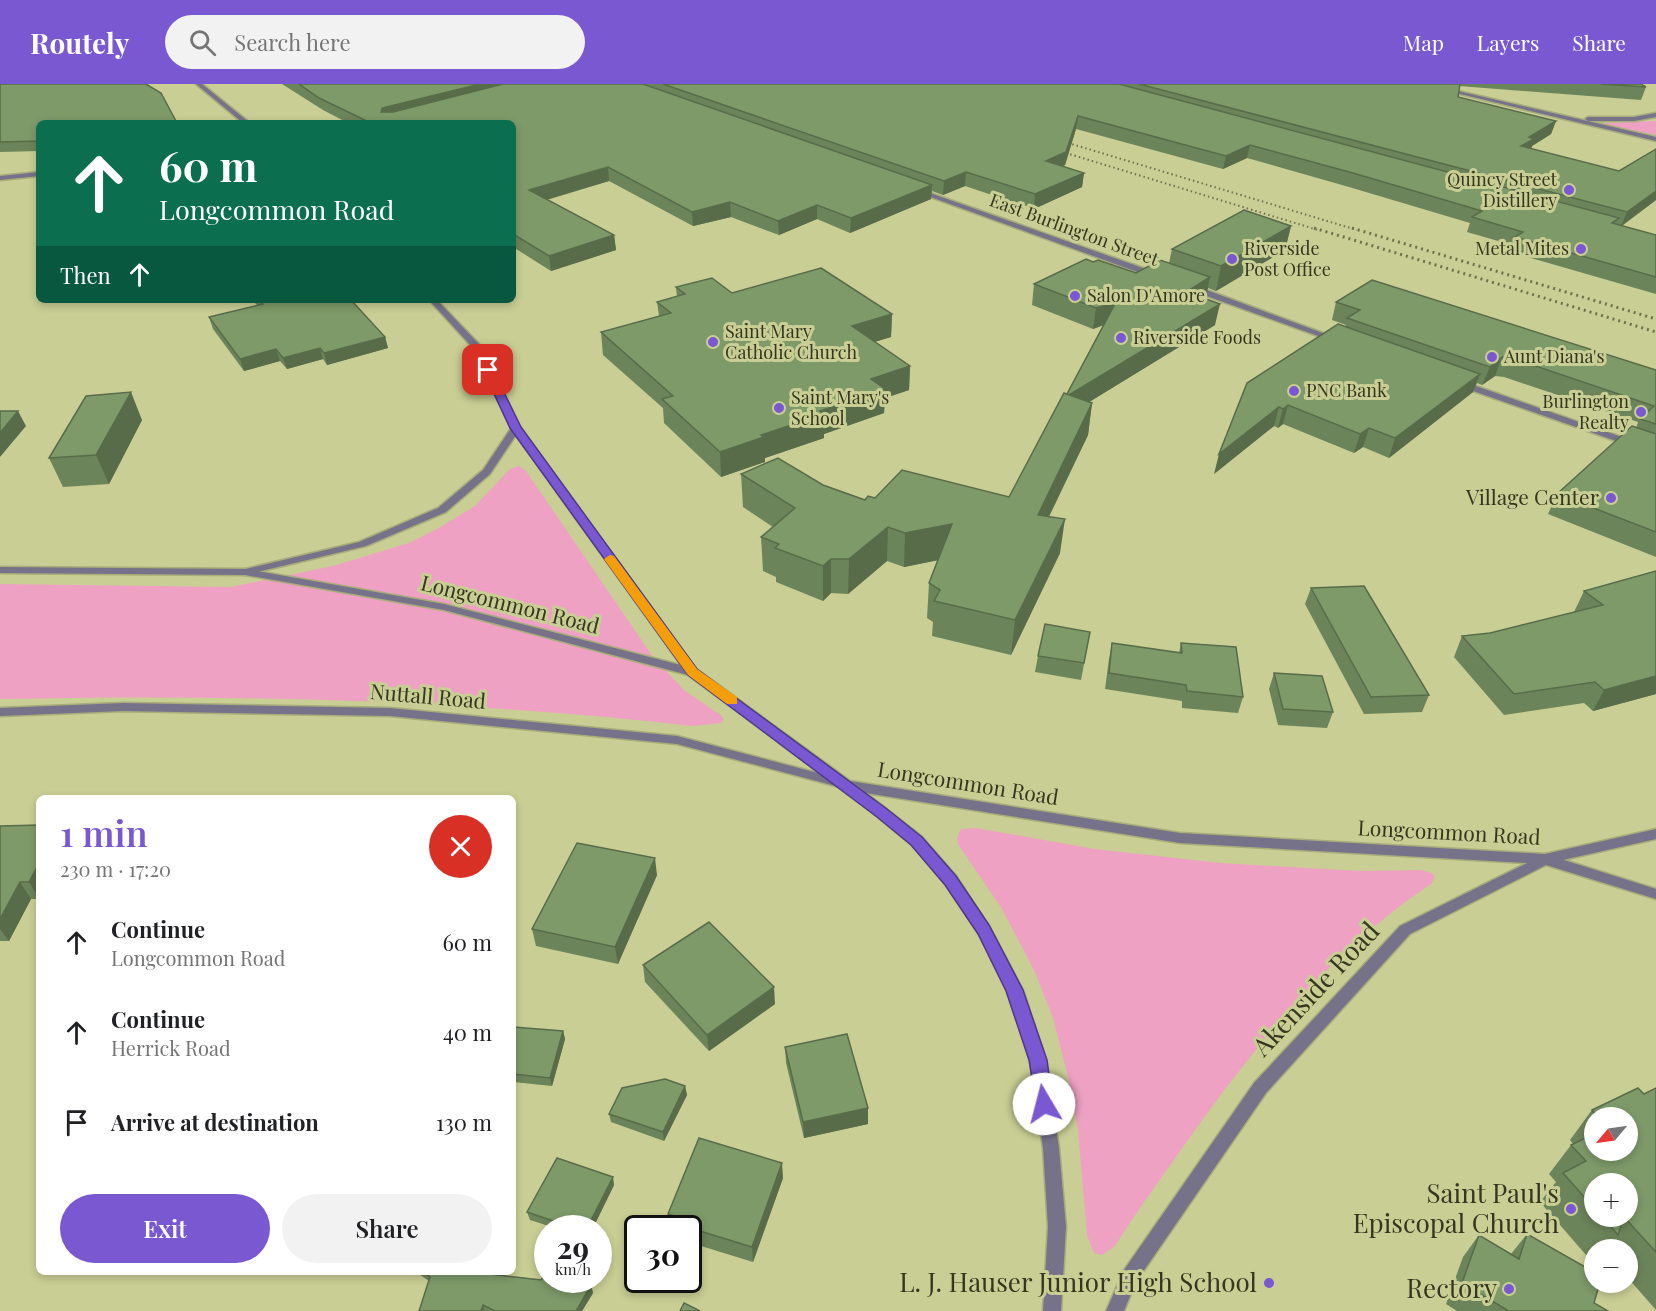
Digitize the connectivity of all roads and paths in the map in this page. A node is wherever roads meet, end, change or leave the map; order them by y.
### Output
1 (199, 84) edge
2 (1421, 84) edge
3 (1656, 115) edge
4 (1560, 119) junction
5 (243, 120) edge
6 (1656, 139) edge
7 (36, 174) edge
8 (0, 178) edge
9 (906, 186) edge
10 (1165, 279) edge
11 (1188, 286) edge
12 (436, 303) edge
13 (1347, 343) edge
14 (1448, 379) edge
15 (516, 428) junction
16 (1656, 452) edge
17 (0, 570) edge
18 (245, 572) junction
19 (692, 672) junction
20 (0, 712) edge
21 (847, 785) junction
22 (1656, 834) edge
23 (1545, 859) junction
24 (1656, 894) edge
25 (1053, 1311) edge
26 (1114, 1311) edge

1 - 5 street
2 - 4 street
3 - 4 street
4 - 6 street
7 - 8 street
9 - 10 street, East Burlington Street
11 - 13 street
12 - 15 street
14 - 16 street
15 - 18 street, Longcommon Road
15 - 19 street
17 - 18 street, Longcommon Road
18 - 19 street, Longcommon Road
19 - 21 street, Longcommon Road
20 - 21 street, Nuttall Road
21 - 23 street, Longcommon Road
21 - 25 street
22 - 23 street, Longcommon Road
23 - 24 street
23 - 26 street, Akenside Road

